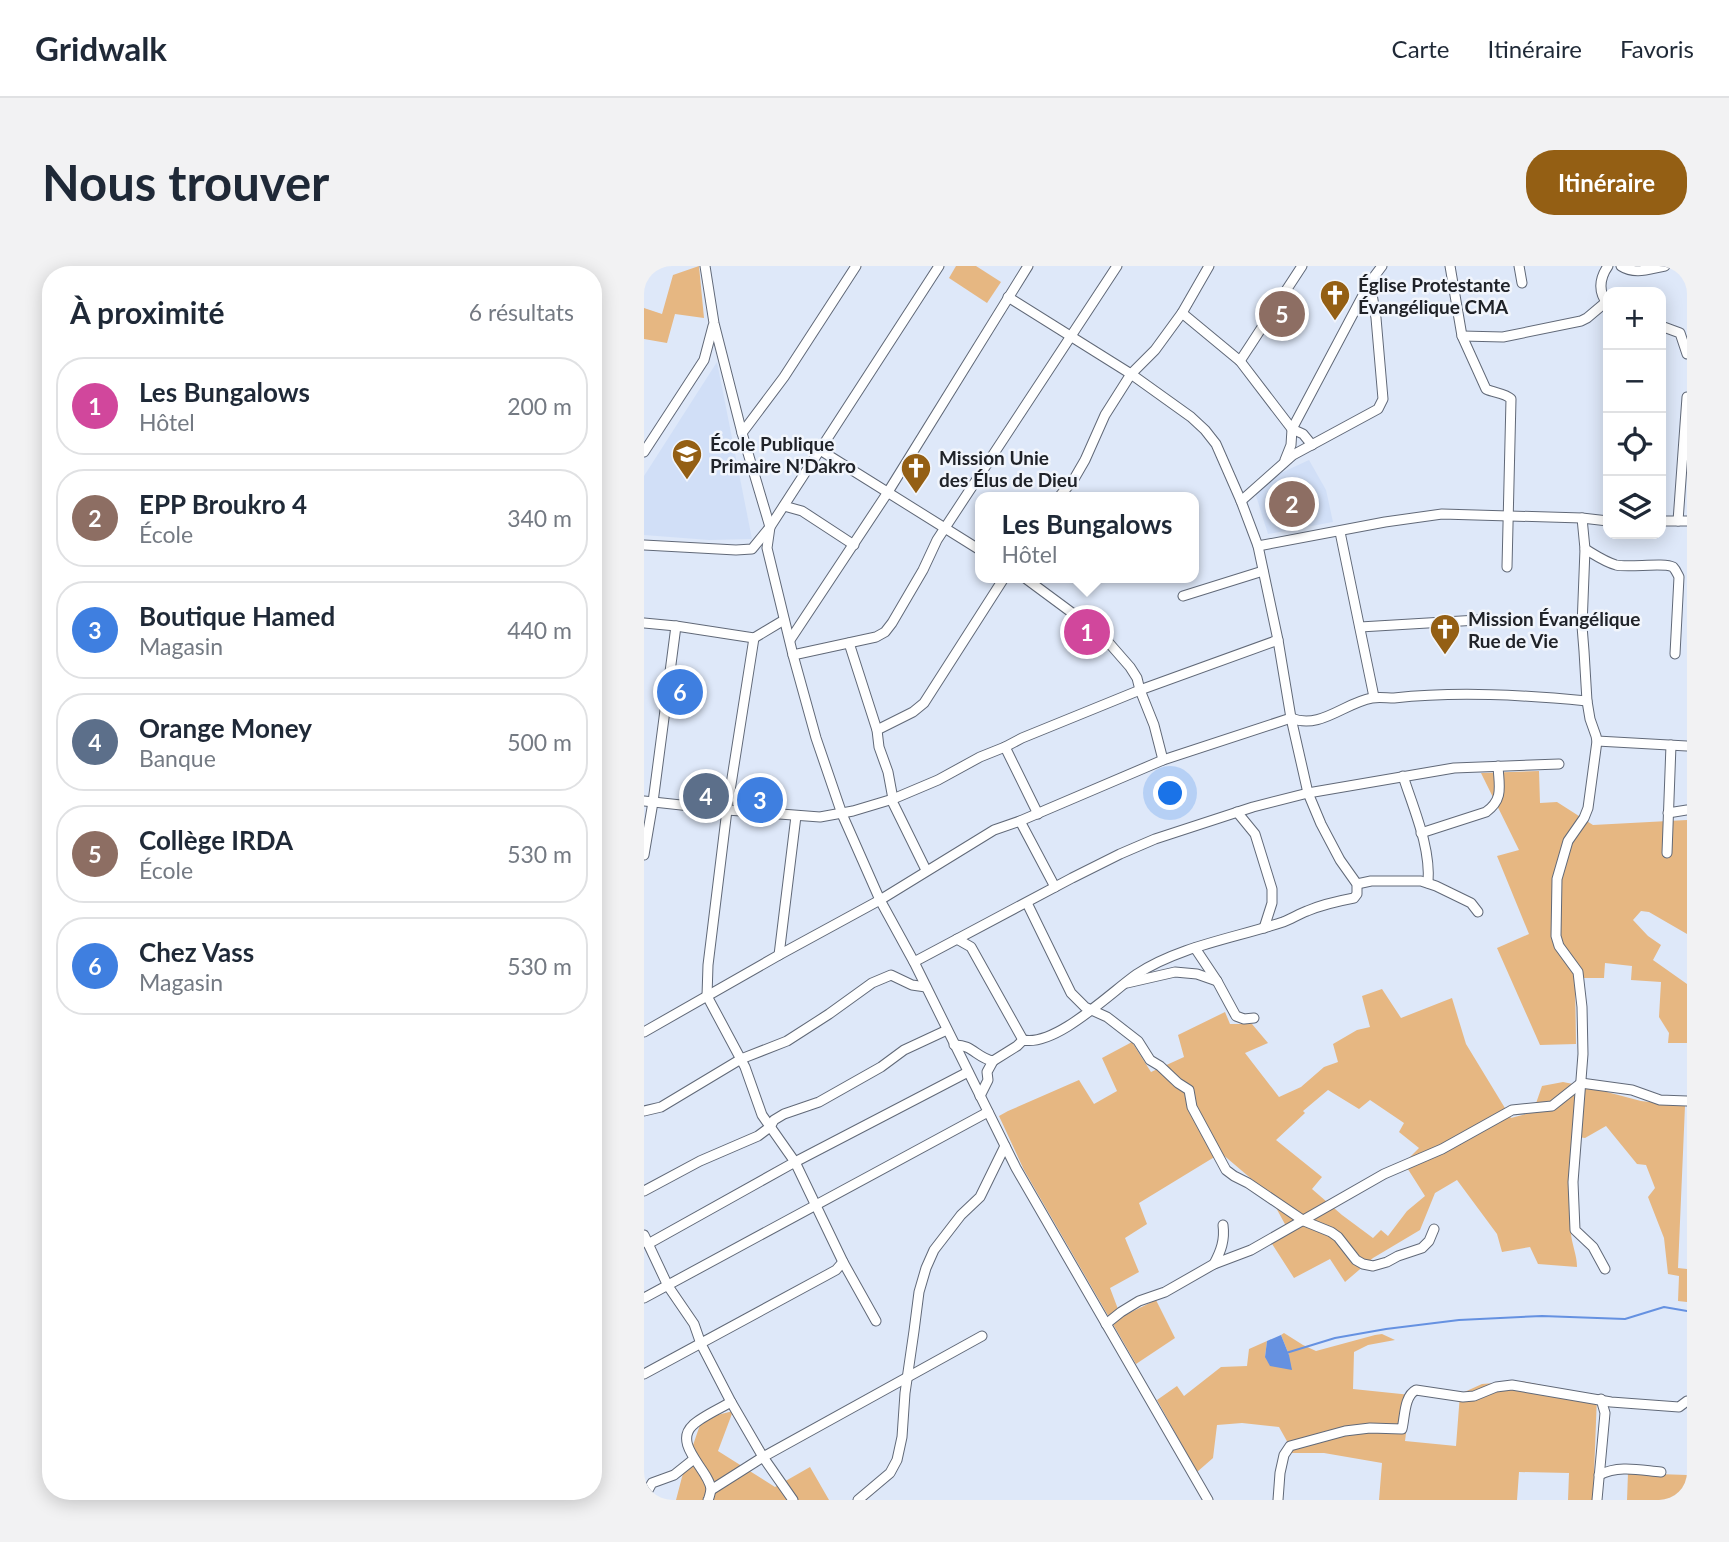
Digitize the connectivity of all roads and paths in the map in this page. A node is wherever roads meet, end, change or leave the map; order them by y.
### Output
1 (705, 266) edge
2 (856, 266) edge
3 (939, 266) edge
4 (1028, 266) edge
5 (1117, 266) edge
6 (1209, 266) edge
7 (1302, 266) edge
8 (1382, 266) edge
9 (1450, 266) edge
10 (1519, 266) edge
11 (1608, 266) edge
12 (1621, 266) edge
13 (1665, 266) edge
14 (1370, 282) junction
15 (1522, 283) dead end
16 (1603, 295) edge
17 (1009, 297) junction
18 (1603, 306) edge
19 (1182, 313) junction
20 (714, 323) junction
21 (1666, 328) edge
22 (1462, 336) junction
23 (1071, 338) junction
24 (1687, 354) edge
25 (1240, 362) junction
26 (1130, 374) junction
27 (1687, 397) edge
28 (1292, 429) junction
29 (742, 433) junction
30 (1312, 445) junction
31 (820, 450) junction
32 (644, 452) edge
33 (1285, 461) junction
34 (888, 492) junction
35 (1063, 492) edge
36 (1241, 502) junction
37 (784, 506) junction
38 (1507, 517) junction
39 (1582, 518) junction
40 (1603, 520) edge
41 (1682, 521) edge
42 (770, 527) junction
43 (945, 528) junction
44 (1340, 532) junction
45 (644, 545) edge
46 (854, 545) junction
47 (1258, 546) junction
48 (975, 547) edge
49 (1585, 549) junction
50 (1507, 567) dead end
51 (1263, 571) junction
52 (1001, 583) edge
53 (1032, 583) edge
54 (1183, 596) dead end
55 (784, 620) junction
56 (1478, 620) dead end
57 (644, 623) edge
58 (676, 626) junction
59 (1360, 628) junction
60 (754, 638) junction
61 (790, 640) junction
62 (1278, 640) junction
63 (849, 643) junction
64 (1675, 654) dead end
65 (793, 655) junction
66 (1139, 690) junction
67 (1374, 698) junction
68 (1587, 701) junction
69 (1291, 718) junction
70 (877, 730) junction
71 (1597, 741) junction
72 (1671, 745) junction
73 (1687, 746) edge
74 (1005, 747) junction
75 (1163, 760) junction
76 (1559, 764) dead end
77 (1499, 766) junction
78 (1403, 776) junction
79 (1308, 793) junction
80 (893, 799) junction
81 (648, 802) edge
82 (727, 810) junction
83 (1687, 810) edge
84 (1237, 812) junction
85 (1668, 813) junction
86 (842, 814) junction
87 (1038, 814) junction
88 (796, 816) junction
89 (1020, 821) junction
90 (1421, 833) junction
91 (1667, 853) dead end
92 (644, 855) edge
93 (926, 870) junction
94 (1428, 883) junction
95 (1357, 884) junction
96 (1055, 887) junction
97 (880, 900) junction
98 (1027, 903) junction
99 (1478, 912) dead end
100 (1265, 928) junction
101 (957, 939) junction
102 (1195, 948) junction
103 (779, 955) junction
104 (914, 962) junction
105 (1217, 981) junction
106 (1126, 983) junction
107 (926, 987) junction
108 (707, 996) junction
109 (1093, 1010) junction
110 (1254, 1018) dead end
111 (947, 1030) junction
112 (644, 1032) edge
113 (1023, 1040) junction
114 (954, 1045) junction
115 (741, 1059) junction
116 (993, 1061) junction
117 (968, 1072) junction
118 (1581, 1083) junction
119 (980, 1096) junction
120 (1687, 1101) edge
121 (644, 1111) edge
122 (988, 1112) junction
123 (771, 1127) junction
124 (1005, 1146) junction
125 (795, 1162) junction
126 (644, 1191) edge
127 (816, 1206) junction
128 (1304, 1221) junction
129 (1223, 1225) dead end
130 (1434, 1229) dead end
131 (646, 1240) edge
132 (843, 1262) junction
133 (1214, 1264) junction
134 (1605, 1269) dead end
135 (668, 1286) junction
136 (644, 1298) edge
137 (876, 1321) dead end
138 (1106, 1324) junction
139 (982, 1336) dead end
140 (701, 1344) junction
141 (644, 1374) edge
142 (908, 1376) junction
143 (1601, 1399) junction
144 (1687, 1401) edge
145 (731, 1402) junction
146 (763, 1457) junction
147 (694, 1459) junction
148 (1661, 1472) dead end
149 (1599, 1475) junction
150 (711, 1490) junction
151 (644, 1498) edge
152 (708, 1500) edge
153 (793, 1500) edge
154 (858, 1500) edge
155 (1208, 1500) edge
156 (1278, 1500) edge
157 (1597, 1500) edge

1 - 20 street
2 - 29 street
3 - 31 street
4 - 17 street
5 - 23 street
6 - 19 street
7 - 25 street
8 - 14 street
9 - 22 street
10 - 15 street
11 - 16 street
12 - 13 street
14 - 28 street
14 - 30 street
17 - 23 street
17 - 34 street
18 - 22 street
19 - 25 street
19 - 26 street
20 - 29 street
20 - 32 street
21 - 24 street
22 - 38 street
23 - 26 street
23 - 43 street
25 - 28 street
26 - 35 street
26 - 36 street
27 - 41 street
28 - 30 street
28 - 33 street
29 - 42 street
30 - 33 street
31 - 34 street
31 - 37 street
33 - 36 street
34 - 43 street
34 - 46 street
36 - 47 street
37 - 42 street
37 - 46 street
38 - 39 street
38 - 44 street
38 - 50 street
39 - 40 street
39 - 49 street
42 - 45 street
42 - 55 street
43 - 48 street
43 - 63 street
44 - 47 street
44 - 59 street
46 - 61 street
47 - 51 street
49 - 64 street
49 - 68 street
51 - 54 street
51 - 62 street
52 - 70 street
53 - 66 street
55 - 60 street
55 - 61 street
56 - 59 street
57 - 58 street
58 - 60 street
58 - 81 street
59 - 67 street
60 - 82 street
61 - 65 street
62 - 66 street
62 - 69 street
63 - 65 street
63 - 70 street
65 - 86 street
66 - 74 street
66 - 75 street
67 - 68 street
67 - 69 street
68 - 71 street
69 - 75 street
69 - 79 street
70 - 80 street
71 - 72 street
71 - 118 street
72 - 73 street
72 - 85 street
74 - 80 street
74 - 87 street
75 - 87 street
76 - 77 street
77 - 78 street
77 - 90 street
78 - 79 street
78 - 90 street
79 - 84 street
79 - 95 street
80 - 86 street
80 - 93 street
81 - 82 street
81 - 92 street
82 - 88 street
82 - 108 street
83 - 85 street
84 - 96 street
84 - 100 street
85 - 91 street
86 - 88 street
86 - 97 street
87 - 89 street
88 - 103 street
89 - 93 street
89 - 96 street
90 - 94 street
93 - 97 street
94 - 95 street
94 - 99 street
95 - 100 street
96 - 98 street
97 - 103 street
97 - 104 street
98 - 101 street
98 - 109 street
100 - 102 street
101 - 104 street
101 - 113 street
102 - 105 street
102 - 106 street
103 - 108 street
104 - 107 street
105 - 106 street
105 - 110 street
106 - 109 street
107 - 111 street
107 - 115 street
108 - 112 street
108 - 115 street
109 - 113 street
109 - 128 street
111 - 114 street
111 - 123 street
113 - 116 street
114 - 116 street
114 - 117 street
115 - 121 street
115 - 123 street
116 - 119 street
117 - 119 street
117 - 125 street
118 - 120 street
118 - 128 street
118 - 134 street
119 - 122 street
122 - 124 street
122 - 127 street
123 - 125 street
123 - 126 street
124 - 138 street
124 - 142 street
125 - 127 street
125 - 131 street
127 - 132 street
127 - 135 street
128 - 130 street
128 - 133 street
129 - 133 street
131 - 135 street
132 - 137 street
132 - 140 street
133 - 138 street
135 - 136 street
135 - 140 street
138 - 155 street
139 - 142 street
140 - 141 street
140 - 145 street
142 - 146 street
142 - 154 street
143 - 144 street
143 - 149 street
143 - 156 street
145 - 146 street
145 - 147 street
146 - 150 street
146 - 153 street
147 - 150 street
147 - 151 street
148 - 149 street
149 - 157 street
150 - 152 street

